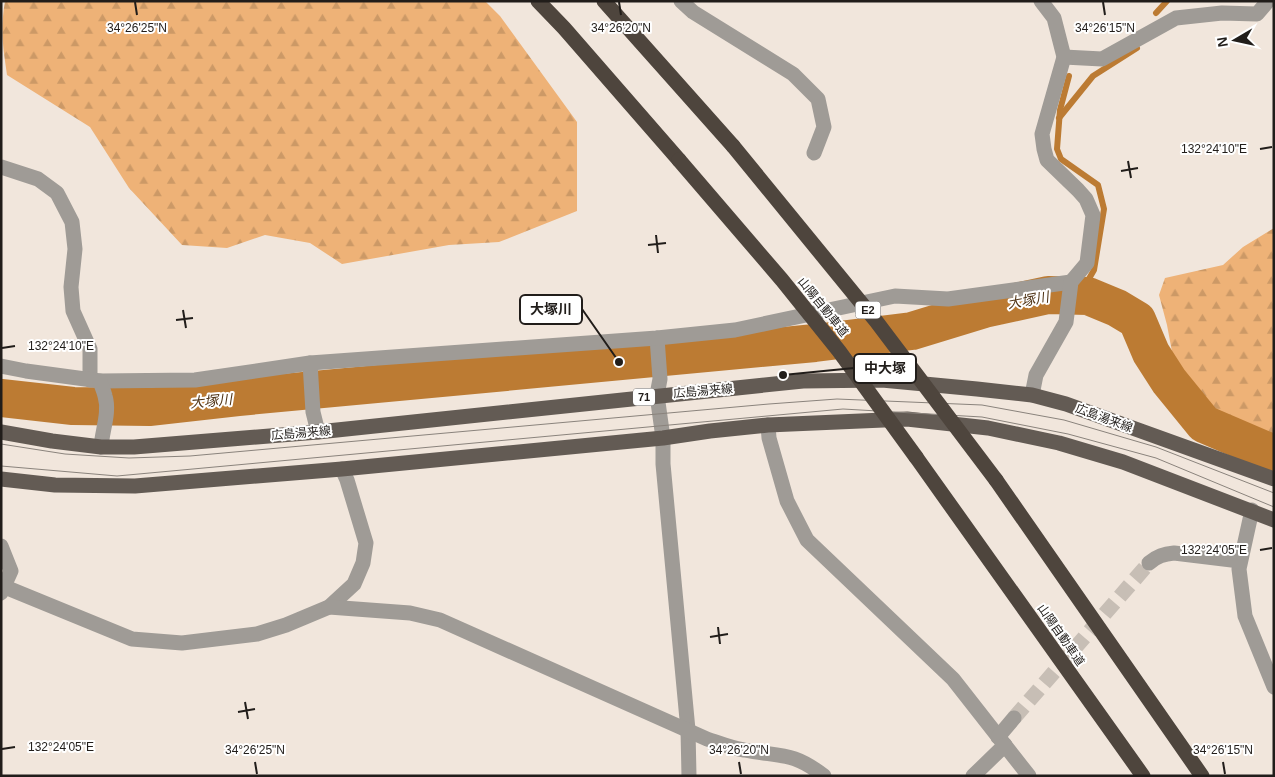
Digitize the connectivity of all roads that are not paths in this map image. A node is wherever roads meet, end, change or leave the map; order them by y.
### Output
1 (538, 1) edge
2 (604, 1) edge
3 (681, 1) edge
4 (1041, 1) edge
5 (1268, 1) edge
6 (1064, 57) junction
7 (814, 153) dead end
8 (1, 167) edge
9 (1071, 282) junction
10 (658, 343) junction
11 (1, 366) edge
12 (310, 370) junction
13 (95, 380) junction
14 (657, 395) junction
15 (1032, 395) junction
16 (768, 425) junction
17 (1, 432) edge
18 (318, 432) junction
19 (663, 438) junction
20 (101, 447) junction
21 (342, 469) junction
22 (1, 479) edge
23 (1274, 479) edge
24 (1252, 510) junction
25 (1274, 520) edge
26 (1, 546) edge
27 (1240, 561) junction
28 (1149, 563) tunnel mouth
29 (3, 590) edge
30 (329, 607) junction
31 (1274, 686) edge
32 (1014, 718) tunnel mouth
33 (688, 730) junction
34 (1001, 741) junction
35 (689, 776) edge
36 (824, 776) edge
37 (973, 776) edge
38 (1029, 776) edge
39 (1143, 776) edge
40 (1202, 776) edge

1 - 39 highway, 山陽自動車道, bridge
2 - 40 highway, E2, bridge
3 - 7 street
4 - 6 street
5 - 6 street
6 - 9 street
8 - 13 street
9 - 10 street
9 - 15 street
10 - 12 street
10 - 14 street
11 - 13 street
12 - 13 street
12 - 18 street
13 - 20 street
14 - 15 main road, 広島湯来線 / 71
14 - 18 main road, 広島湯来線 / 71
14 - 19 street
15 - 23 main road, 広島湯来線 / 71
16 - 19 main road
16 - 24 main road
16 - 34 street
17 - 20 main road, 広島湯来線 / 71
18 - 20 main road, 広島湯来線 / 71
19 - 21 main road
19 - 33 street
21 - 22 main road
21 - 30 street
24 - 25 main road
24 - 27 street
26 - 29 street
27 - 28 street
27 - 31 street
29 - 30 street
30 - 33 street
32 - 34 street
33 - 35 street
33 - 36 street
34 - 37 street
34 - 38 street

